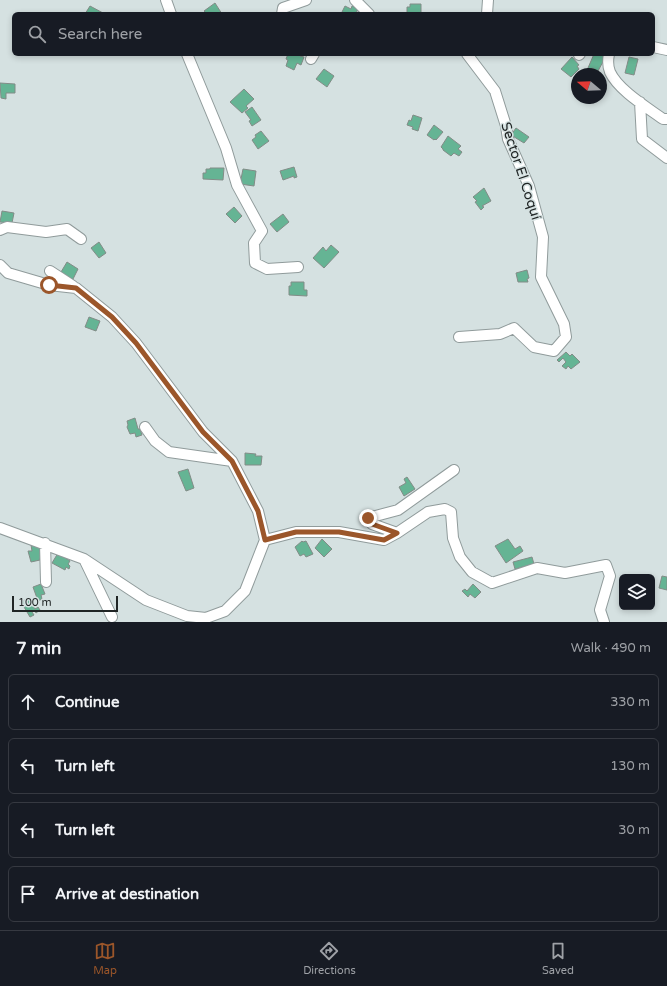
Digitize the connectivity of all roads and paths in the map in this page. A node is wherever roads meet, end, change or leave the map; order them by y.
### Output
1 (166, 0) edge
2 (306, 0) edge
3 (355, 0) edge
4 (488, 0) edge
5 (170, 12) edge
6 (282, 12) edge
7 (367, 12) edge
8 (487, 12) edge
9 (655, 47) edge
10 (667, 50) edge
11 (188, 56) edge
12 (469, 56) edge
13 (609, 56) edge
14 (640, 102) junction
15 (667, 119) edge
16 (667, 158) edge
17 (0, 230) edge
18 (80, 239) dead end
19 (0, 265) edge
20 (298, 267) dead end
21 (50, 271) dead end
22 (76, 288) junction
23 (459, 337) dead end
24 (146, 427) dead end
25 (232, 461) junction
26 (454, 470) dead end
27 (0, 528) edge
28 (397, 533) junction
29 (265, 540) junction
30 (45, 544) junction
31 (84, 559) junction
32 (46, 582) dead end
33 (112, 617) dead end
34 (604, 622) edge

1 - 5 street
2 - 6 street
3 - 7 street
4 - 8 street
9 - 10 street
11 - 20 street
12 - 23 street, Sector El Coquí
13 - 14 street
14 - 15 street
14 - 16 street
17 - 18 street
19 - 22 street
21 - 22 street
22 - 25 street
24 - 25 street
25 - 29 street
26 - 28 street
27 - 30 street
28 - 29 street
28 - 34 street
29 - 31 street
30 - 31 street
30 - 32 street
31 - 33 street

